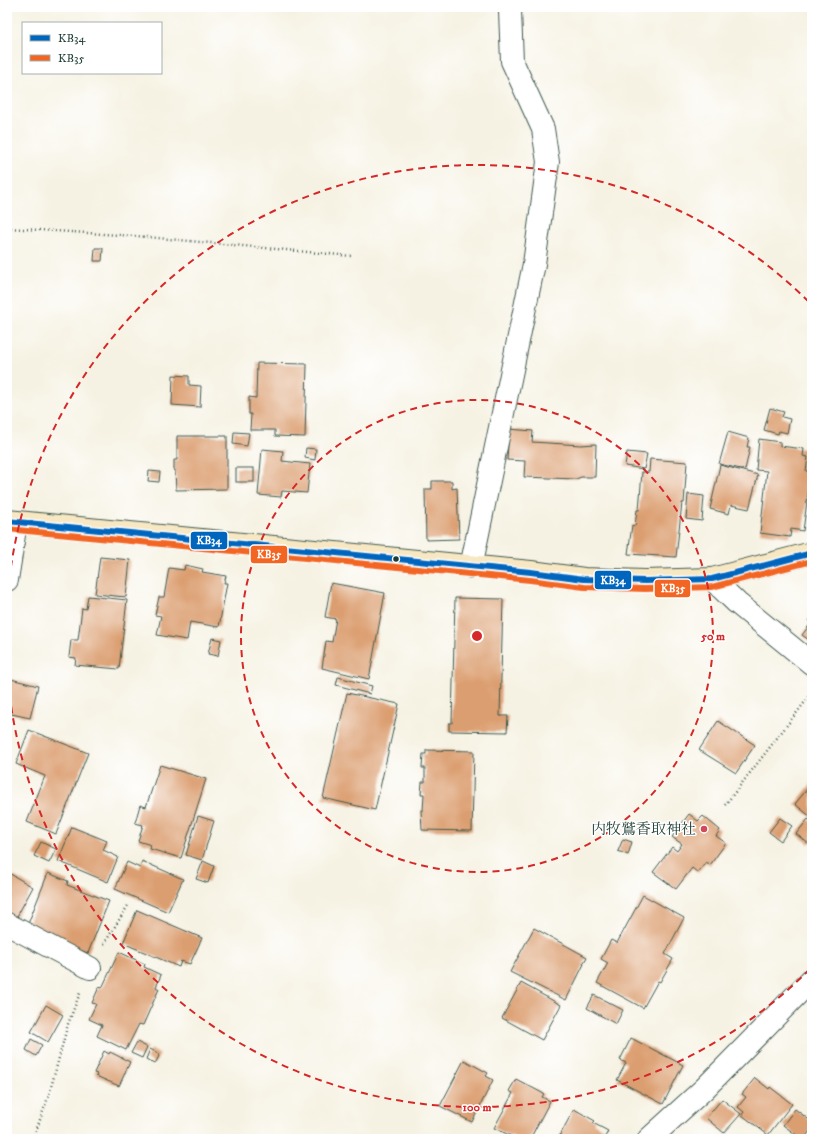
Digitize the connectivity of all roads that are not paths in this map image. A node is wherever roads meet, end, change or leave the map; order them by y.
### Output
1 (512, 7) edge
2 (11, 522) edge
3 (812, 554) edge
4 (471, 567) junction
5 (712, 579) junction
6 (7, 580) edge
7 (812, 664) edge
8 (7, 924) edge
9 (90, 968) road end
10 (812, 979) edge
11 (649, 1139) edge

1 - 4 street
2 - 4 street
2 - 6 street
3 - 5 street
4 - 5 street
5 - 7 street
8 - 9 street
10 - 11 street

